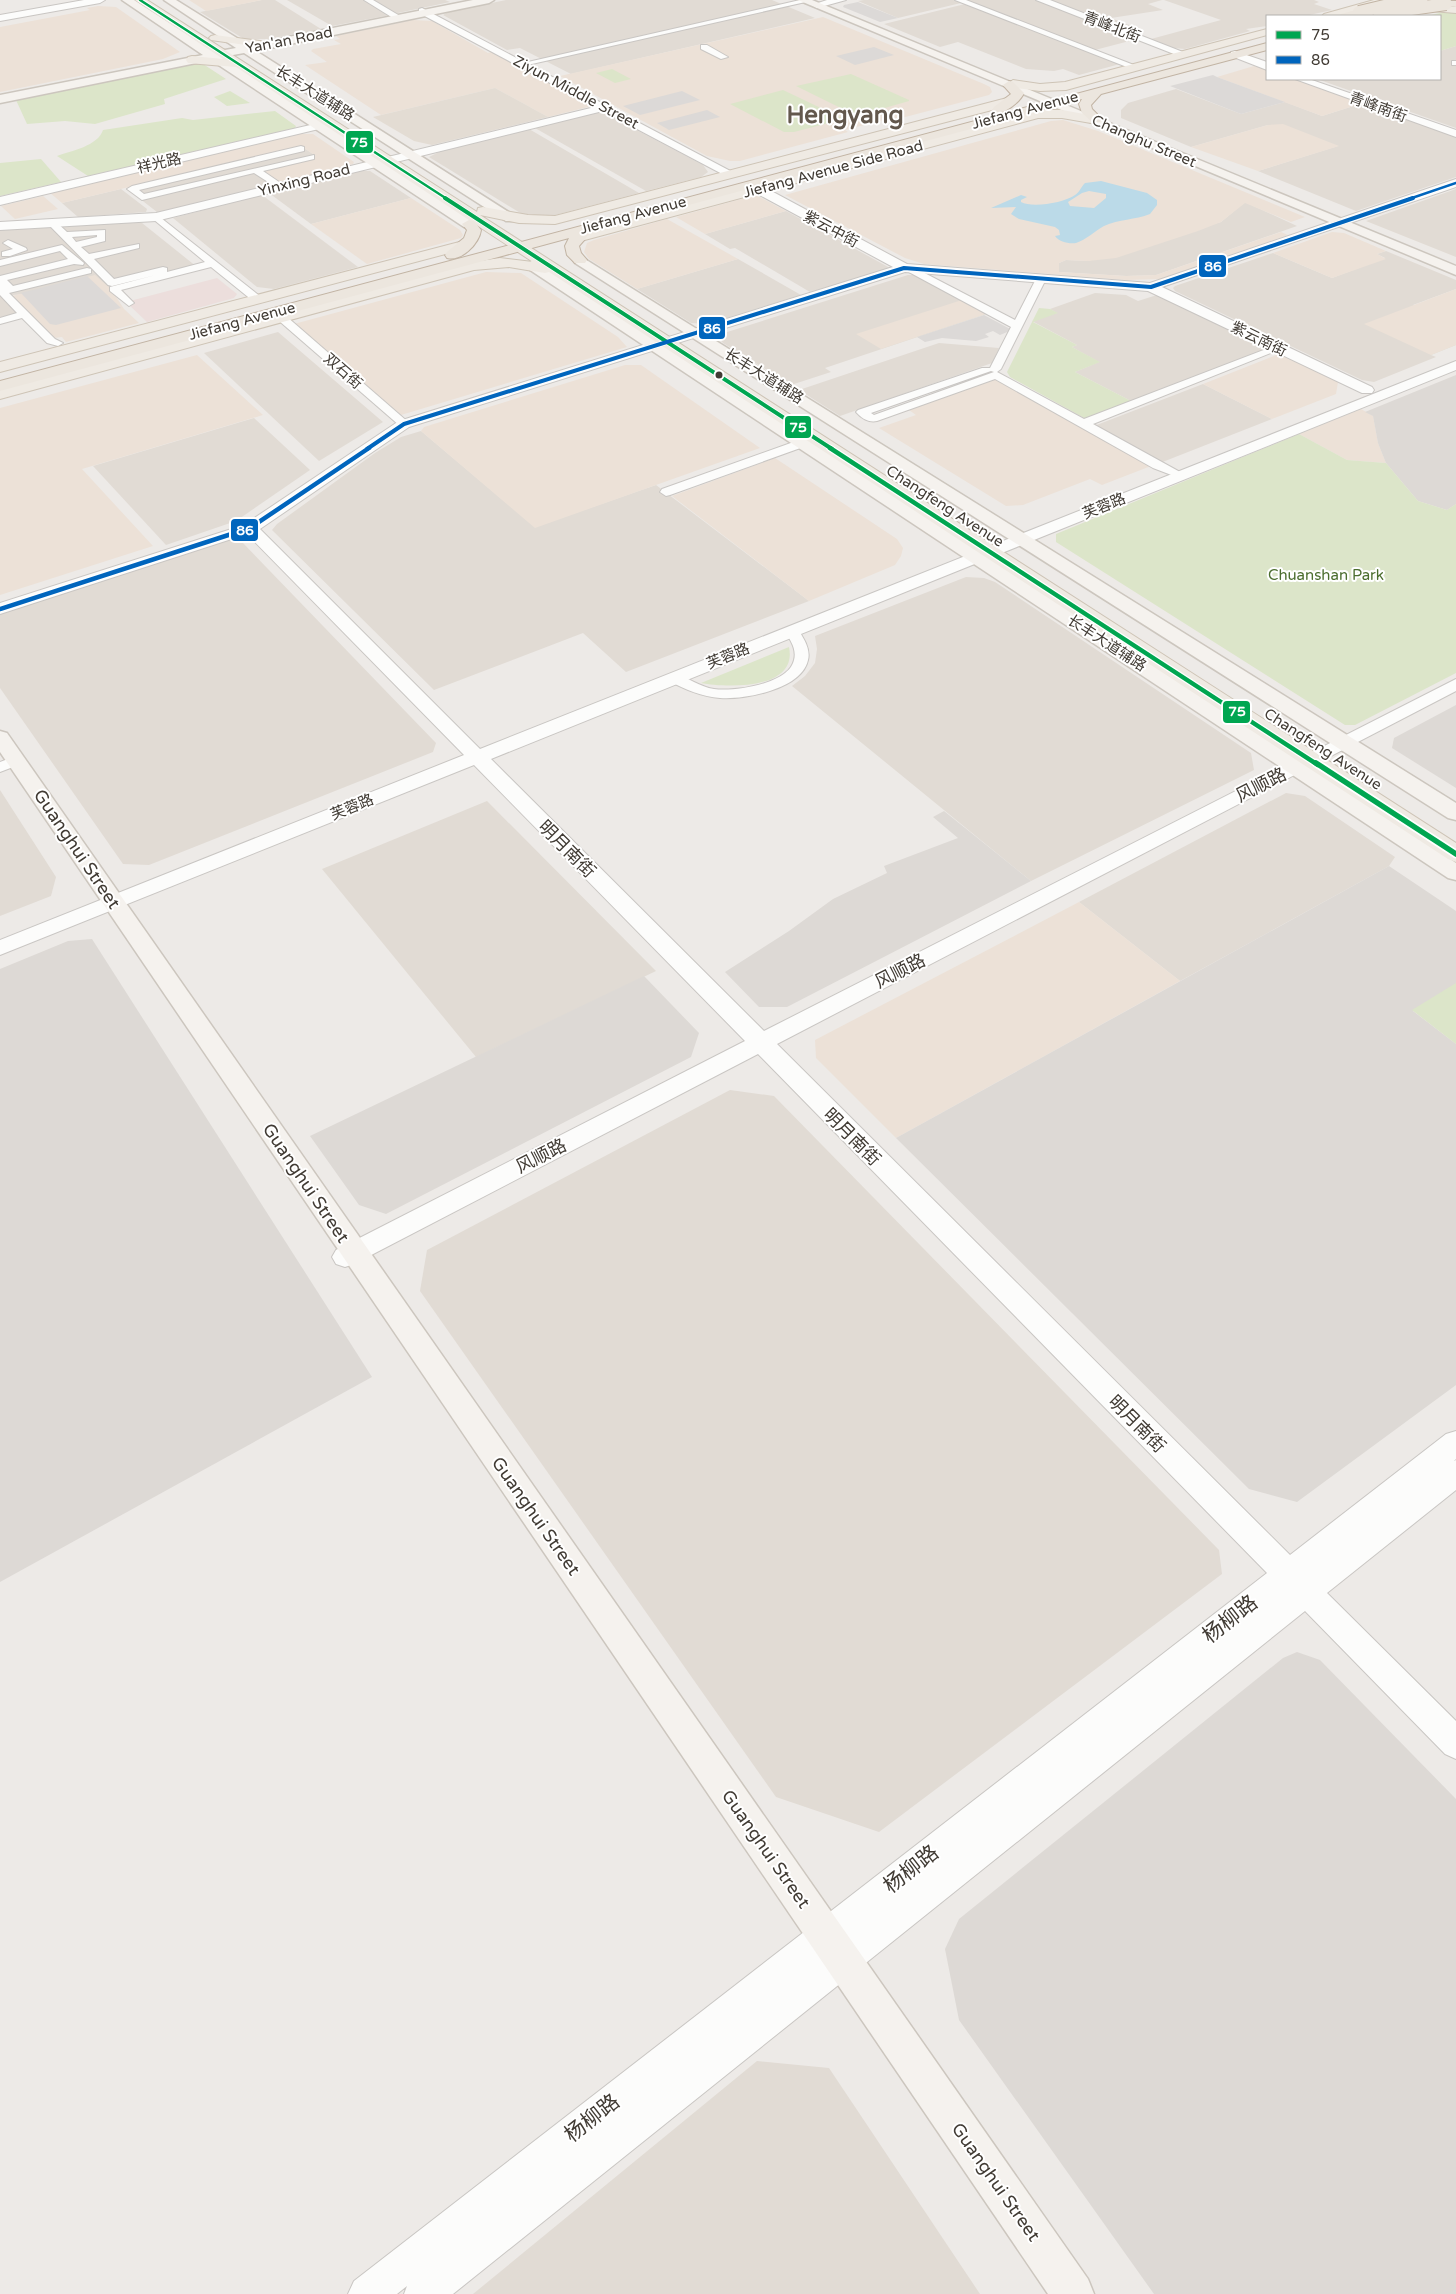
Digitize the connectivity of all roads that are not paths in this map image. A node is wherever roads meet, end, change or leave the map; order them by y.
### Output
1 (90, 0) edge
2 (100, 0) edge
3 (126, 0) edge
4 (169, 0) edge
5 (368, 0) edge
6 (477, 0) edge
7 (489, 0) edge
8 (841, 0) edge
9 (959, 0) edge
10 (1042, 0) edge
11 (1387, 0) edge
12 (1403, 0) edge
13 (147, 1) edge
14 (811, 2) edge
15 (1429, 4) edge
16 (1454, 5) edge
17 (781, 6) junction
18 (424, 12) junction
19 (795, 12) dead end
20 (1359, 12) junction
21 (1332, 15) edge
22 (1348, 15) edge
23 (1384, 15) edge
24 (1385, 15) edge
25 (1400, 15) edge
26 (396, 16) junction
27 (0, 17) edge
28 (675, 30) junction
29 (1266, 32) edge
30 (688, 36) dead end
31 (1266, 38) edge
32 (196, 46) junction
33 (1266, 46) edge
34 (704, 48) dead end
35 (234, 51) junction
36 (1266, 51) edge
37 (1187, 56) junction
38 (1240, 56) junction
39 (724, 57) dead end
40 (190, 59) junction
41 (546, 59) junction
42 (522, 64) junction
43 (558, 65) dead end
44 (1266, 66) edge
45 (1135, 67) junction
46 (1303, 80) edge
47 (1309, 80) edge
48 (291, 85) junction
49 (1011, 85) junction
50 (1088, 95) junction
51 (0, 97) edge
52 (1048, 100) junction
53 (1010, 101) junction
54 (604, 108) junction
55 (998, 110) junction
56 (1094, 119) junction
57 (318, 120) junction
58 (1456, 133) edge
59 (918, 135) junction
60 (881, 137) junction
61 (944, 140) junction
62 (192, 156) junction
63 (311, 156) dead end
64 (393, 158) junction
65 (207, 167) junction
66 (220, 168) junction
67 (256, 170) junction
68 (760, 173) junction
69 (730, 174) junction
70 (230, 176) junction
71 (1456, 183) edge
72 (130, 185) dead end
73 (426, 185) junction
74 (279, 186) junction
75 (753, 187) junction
76 (0, 201) edge
77 (483, 205) junction
78 (441, 206) junction
79 (156, 217) junction
80 (1342, 222) junction
81 (52, 223) junction
82 (469, 224) joint
83 (0, 226) edge
84 (589, 227) junction
85 (66, 235) junction
86 (576, 238) junction
87 (521, 241) junction
88 (8, 243) dead end
89 (467, 244) junction
90 (75, 245) junction
91 (136, 246) dead end
92 (0, 255) edge
93 (452, 255) junction
94 (77, 258) junction
95 (580, 260) joint
96 (0, 263) edge
97 (213, 263) junction
98 (47, 264) junction
99 (532, 265) junction
100 (119, 269) dead end
101 (908, 269) junction
102 (1456, 269) edge
103 (163, 270) dead end
104 (559, 272) junction
105 (0, 273) edge
106 (102, 273) junction
107 (1042, 279) junction
108 (1151, 287) junction
109 (3, 291) edge
110 (294, 297) junction
111 (257, 300) junction
112 (129, 303) dead end
113 (0, 308) edge
114 (25, 314) junction
115 (278, 315) junction
116 (0, 321) edge
117 (1017, 326) junction
118 (674, 340) junction
119 (58, 343) dead end
120 (1278, 348) junction
121 (1456, 360) edge
122 (1456, 365) edge
123 (0, 368) edge
124 (992, 371) junction
125 (0, 375) edge
126 (0, 386) edge
127 (1367, 390) dead end
128 (0, 394) edge
129 (404, 424) junction
130 (1083, 424) junction
131 (808, 441) junction
132 (1167, 470) junction
133 (666, 492) dead end
134 (250, 528) junction
135 (995, 546) junction
136 (0, 609) edge
137 (792, 631) junction
138 (674, 678) junction
139 (1456, 684) edge
140 (1456, 694) edge
141 (2, 755) edge
142 (473, 755) junction
143 (1323, 758) junction
144 (1384, 787) dead end
145 (1456, 813) edge
146 (1456, 854) edge
147 (1456, 873) edge
148 (107, 901) junction
149 (0, 939) edge
150 (0, 948) edge
151 (763, 1047) junction
152 (352, 1259) junction
153 (1456, 1443) edge
154 (1456, 1474) edge
155 (1296, 1584) junction
156 (1456, 1744) edge
157 (829, 1952) junction
158 (367, 2294) edge
159 (423, 2294) edge
160 (1053, 2294) edge
161 (1073, 2294) edge

1 - 27 street
2 - 27 street
3 - 13 main road
3 - 32 main road
4 - 35 main road
5 - 26 street
6 - 18 main road, Yan'an Road
7 - 18 main road, Yan'an Road
8 - 14 street
9 - 45 street
10 - 37 street, 青峰北街
11 - 21 main road
12 - 15 main road
12 - 20 highway, bridge
13 - 35 main road
14 - 17 street
14 - 49 main road, Changhu Street
15 - 16 main road
15 - 25 main road
16 - 24 highway, bridge
17 - 19 street
17 - 28 street
18 - 26 main road, Yan'an Road
18 - 35 main road, Yan'an Road
18 - 42 street, Ziyun Middle Street
20 - 22 highway
20 - 23 highway, bridge
26 - 35 main road, Yan'an Road
28 - 30 street
28 - 41 street
29 - 37 main road
31 - 37 highway, Jiefang Avenue
32 - 35 main road
32 - 40 main road
33 - 38 highway, Jiefang Avenue
34 - 39 street
35 - 40 main road
35 - 48 main road
35 - 57 main road
36 - 38 main road
37 - 45 main road
37 - 52 highway, Jiefang Avenue
38 - 44 street
38 - 50 highway, Jiefang Avenue
40 - 51 main road
41 - 42 street
41 - 43 street
42 - 54 street, Ziyun Middle Street
45 - 49 main road
46 - 58 street, 青峰南街
47 - 58 street, 青峰南街
48 - 57 main road
48 - 64 main road
49 - 52 main road, Changhu Street
49 - 53 highway
50 - 52 highway, Jiefang Avenue
50 - 56 highway
52 - 55 highway, Jiefang Avenue
52 - 56 main road, Changhu Street
52 - 59 highway, Jiefang Avenue
53 - 55 highway
53 - 60 main road, Jiefang Avenue Side Road
54 - 64 street, Yinxing Road
54 - 69 street, Ziyun Middle Street
55 - 59 highway, Jiefang Avenue
56 - 61 main road, Jiefang Avenue Side Road
56 - 80 main road, Changhu Street
57 - 62 street, 祥光路
57 - 64 main road
57 - 64 main road
59 - 60 highway, Jiefang Avenue
59 - 61 main road
59 - 75 highway, Jiefang Avenue
60 - 68 highway, Jiefang Avenue
60 - 69 main road, Jiefang Avenue Side Road
61 - 75 main road, Jiefang Avenue Side Road
62 - 65 street
62 - 76 street, 祥光路
63 - 67 street
64 - 73 main road
64 - 74 street, Yinxing Road
64 - 77 main road
64 - 78 main road
65 - 66 street
65 - 72 street
66 - 70 street
66 - 70 street
67 - 70 street
67 - 74 street
68 - 69 highway
68 - 87 highway, Jiefang Avenue
69 - 77 main road, Jiefang Avenue Side Road
71 - 80 street
73 - 78 main road
73 - 87 main road
74 - 79 street, Yinxing Road
75 - 84 highway, Jiefang Avenue
75 - 86 main road, Jiefang Avenue Side Road
75 - 101 street, 紫云中街
77 - 87 main road
78 - 82 main road
79 - 81 street, Yinxing Road
79 - 97 street
80 - 102 main road, Changhu Street
80 - 108 street
81 - 83 street, Yinxing Road
81 - 85 street
82 - 89 highway
84 - 86 highway
84 - 87 highway, Jiefang Avenue
85 - 90 street
85 - 90 street
86 - 95 highway
87 - 93 highway, Jiefang Avenue
87 - 104 main road
87 - 115 highway, Jiefang Avenue
87 - 118 main road
88 - 92 street
89 - 93 highway
89 - 111 main road
90 - 94 street
91 - 94 street
93 - 110 highway, Jiefang Avenue
94 - 96 street
94 - 98 street
94 - 106 street
94 - 109 street
95 - 118 main road, 长丰大道辅路
97 - 111 street
97 - 112 street
98 - 105 street
98 - 109 street
99 - 104 main road
99 - 115 main road
99 - 118 main road, 长丰大道辅路
100 - 106 street
101 - 107 street
101 - 117 street
101 - 118 street
103 - 106 street
104 - 118 main road
107 - 108 street
107 - 117 street
108 - 120 street, 紫云南街
109 - 113 street
109 - 114 street
110 - 111 highway
110 - 125 highway, Jiefang Avenue
111 - 123 main road
114 - 116 street
114 - 119 street
115 - 126 highway, Jiefang Avenue
115 - 128 main road
115 - 129 street, 双石街
117 - 124 street
118 - 129 street
118 - 131 main road, 长丰大道辅路
118 - 135 main road, 长丰大道辅路
120 - 127 street, 紫云南街
120 - 130 street
121 - 132 street, 芙蓉路
122 - 135 street, 芙蓉路
124 - 124 street
124 - 130 street
129 - 134 street
130 - 132 street
131 - 133 street
131 - 135 main road, 长丰大道辅路
132 - 135 street, 芙蓉路
134 - 136 street
134 - 142 street, 明月南街
135 - 137 street, 芙蓉路
135 - 142 street, 芙蓉路
135 - 143 main road, 长丰大道辅路
135 - 143 main road, 长丰大道辅路
137 - 138 street, 芙蓉路
137 - 138 street
138 - 142 street, 芙蓉路
139 - 143 street, 风顺路
140 - 143 street, 风顺路
141 - 148 main road, Guanghui Street
142 - 148 street, 芙蓉路
142 - 151 street, 明月南街
143 - 144 main road, Changfeng Avenue
143 - 145 main road, 长丰大道辅路
143 - 146 main road, Changfeng Avenue
143 - 147 main road, 长丰大道辅路
143 - 151 street, 风顺路
148 - 149 street, 芙蓉路
148 - 150 street, 芙蓉路
148 - 152 main road, Guanghui Street
151 - 152 street, 风顺路
151 - 155 street, 明月南街
152 - 157 main road, Guanghui Street
153 - 155 street, 杨柳路
154 - 155 street, 杨柳路
155 - 156 street, 明月南街
155 - 157 street, 杨柳路
157 - 158 street, 杨柳路
157 - 159 street, 杨柳路
157 - 160 main road, Guanghui Street
157 - 161 main road, Guanghui Street

